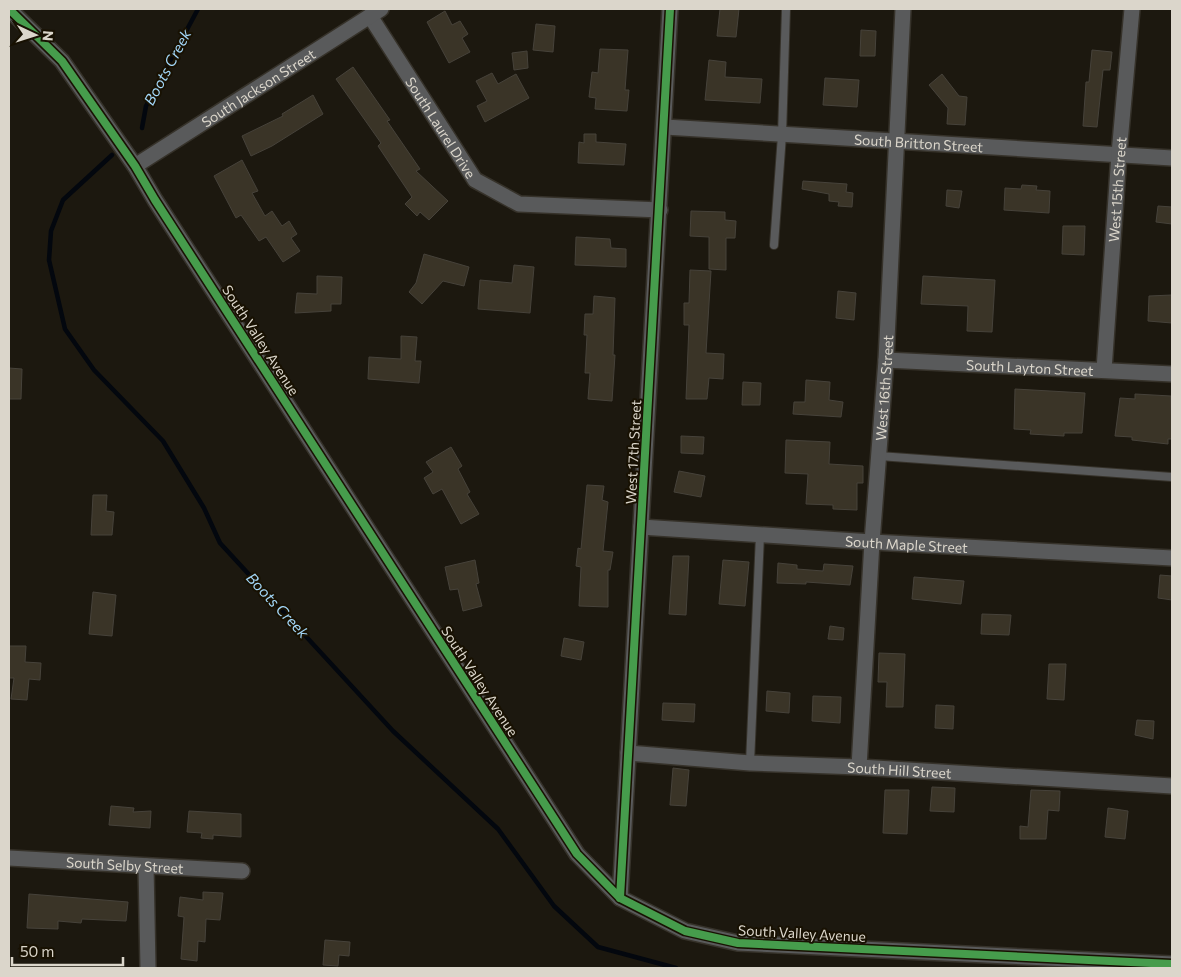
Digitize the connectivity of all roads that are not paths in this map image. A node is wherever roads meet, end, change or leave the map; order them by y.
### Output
1 (9, 9) edge
2 (670, 9) edge
3 (786, 9) edge
4 (903, 9) edge
5 (1132, 9) edge
6 (375, 12) edge
7 (665, 128) junction
8 (782, 134) junction
9 (896, 141) junction
10 (1119, 154) junction
11 (1172, 158) edge
12 (135, 166) junction
13 (660, 210) junction
14 (774, 245) dead end
15 (886, 360) junction
16 (1104, 370) junction
17 (1172, 374) edge
18 (879, 456) junction
19 (1172, 477) edge
20 (642, 527) junction
21 (760, 536) junction
22 (872, 542) junction
23 (1172, 558) edge
24 (628, 753) junction
25 (750, 763) junction
26 (859, 767) junction
27 (1172, 786) edge
28 (9, 858) edge
29 (146, 866) junction
30 (242, 871) dead end
31 (620, 898) junction
32 (1172, 964) edge
33 (148, 968) edge

1 - 12 street, South Valley Avenue
2 - 7 street, West 17th Street
3 - 8 lane
4 - 9 street, West 16th Street
5 - 10 street, West 15th Street
6 - 12 street, South Jackson Street
6 - 13 street, South Laurel Drive
7 - 8 street, South Britton Street
7 - 13 street, West 17th Street
8 - 9 street, South Britton Street
8 - 14 lane
9 - 10 street, South Britton Street
9 - 15 street, West 16th Street
10 - 11 street, South Britton Street
10 - 16 street, West 15th Street
12 - 31 street, South Valley Avenue
13 - 20 street, West 17th Street
15 - 16 street, South Layton Street
15 - 18 street, West 16th Street
16 - 17 street, South Layton Street
18 - 19 lane
18 - 22 street, West 16th Street
20 - 21 street, South Maple Street
20 - 24 street, West 17th Street
21 - 22 street, South Maple Street
21 - 25 lane
22 - 23 street, South Maple Street
22 - 26 street, West 16th Street
24 - 25 street, South Hill Street
24 - 31 street, West 17th Street
25 - 26 street, South Hill Street
26 - 27 street, South Hill Street
28 - 29 street, South Selby Street
29 - 30 street, South Selby Street
29 - 33 street
31 - 32 street, South Valley Avenue

